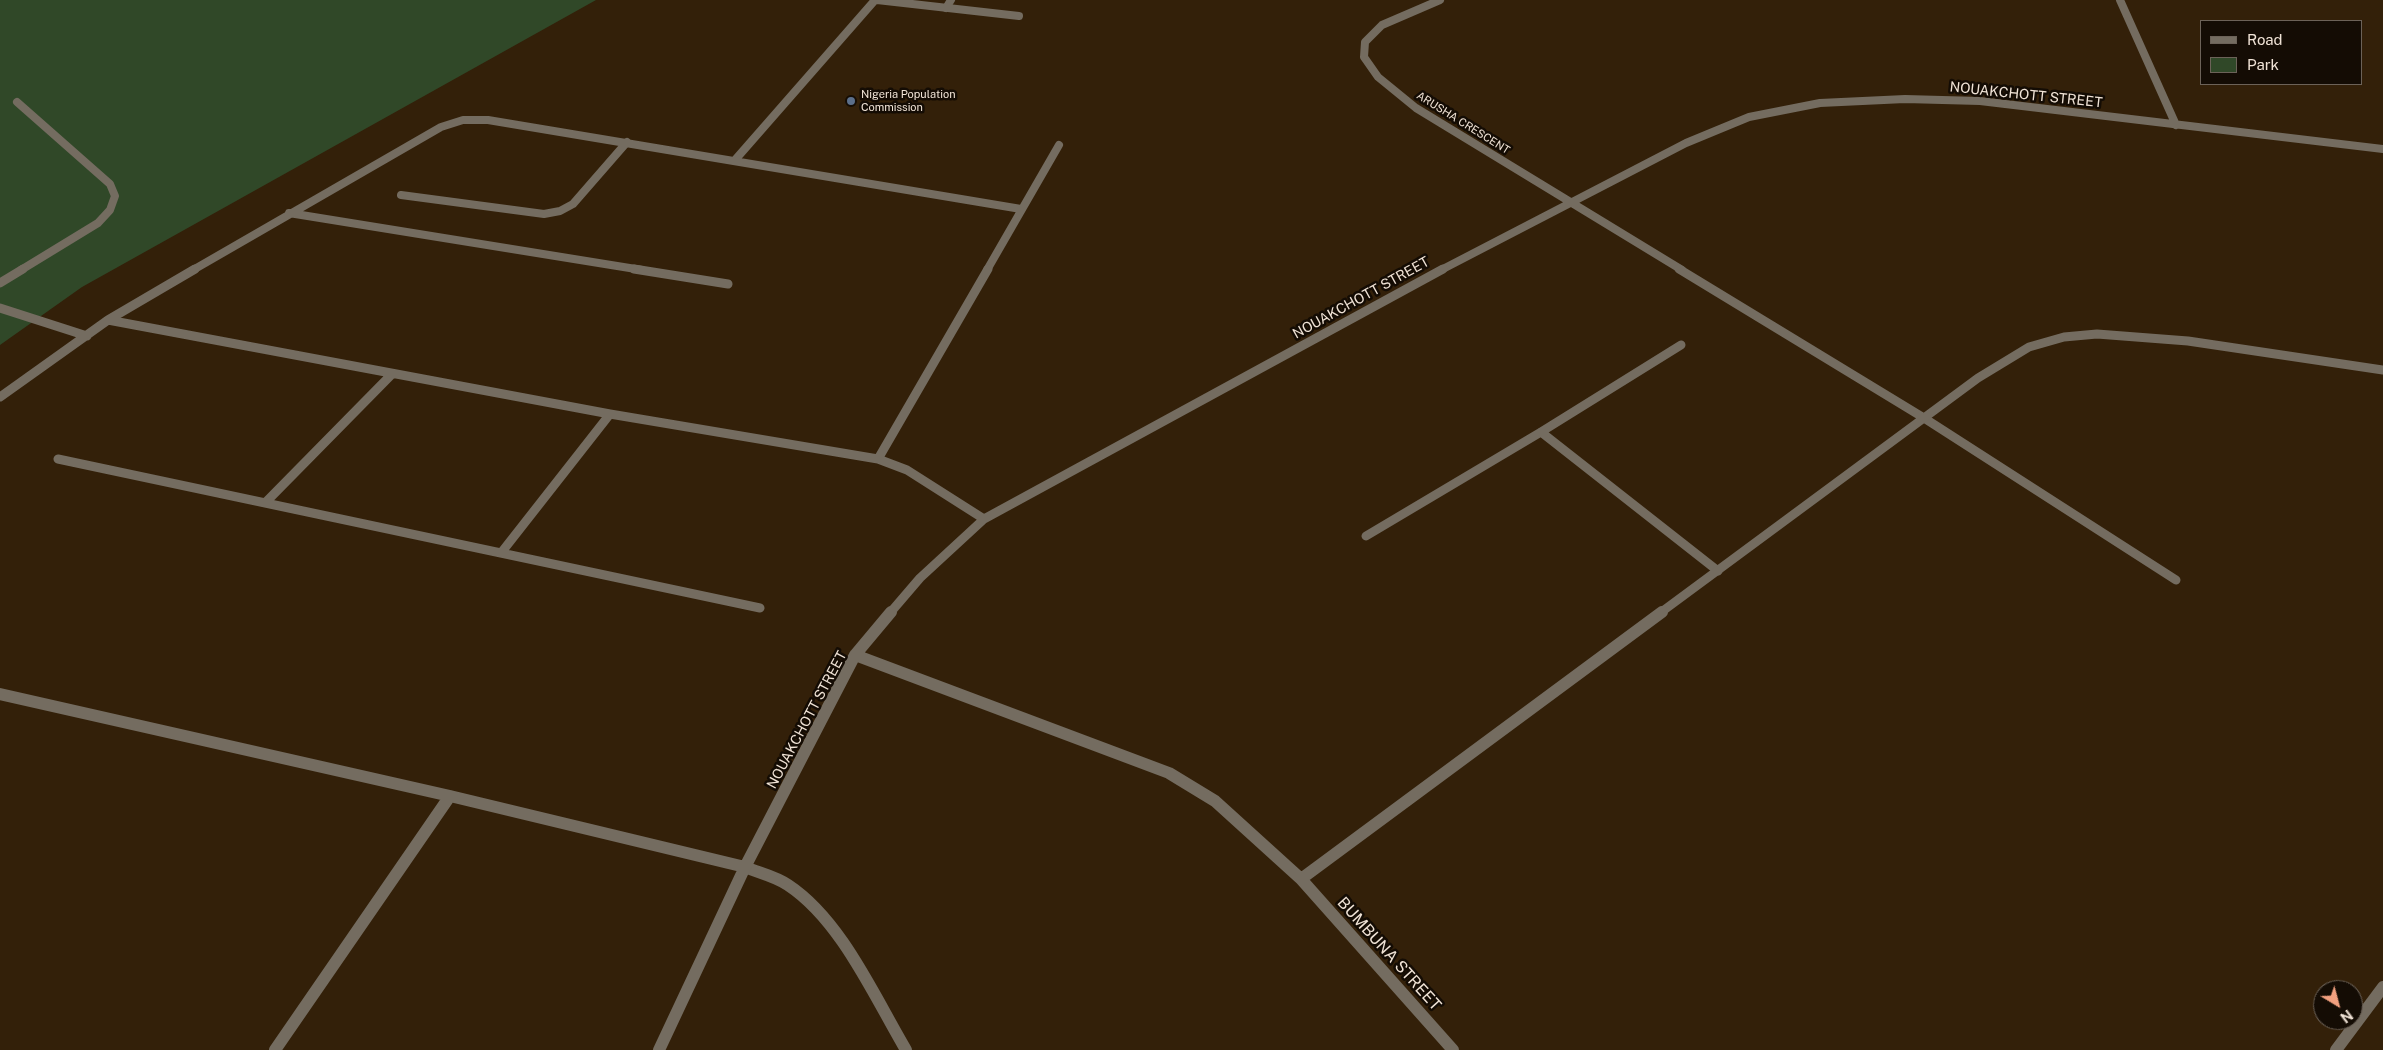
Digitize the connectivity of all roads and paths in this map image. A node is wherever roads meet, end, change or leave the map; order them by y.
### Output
1 (876, 0) edge
2 (951, 0) edge
3 (1440, 0) edge
4 (2120, 0) edge
5 (946, 8) junction
6 (1019, 16) dead end
7 (17, 102) dead end
8 (2176, 125) junction
9 (627, 142) junction
10 (1059, 145) dead end
11 (2383, 149) edge
12 (735, 160) junction
13 (401, 195) dead end
14 (1571, 202) junction
15 (1021, 209) junction
16 (289, 213) junction
17 (0, 283) edge
18 (728, 284) dead end
19 (0, 308) edge
20 (108, 320) junction
21 (87, 336) junction
22 (1681, 345) dead end
23 (2383, 370) edge
24 (392, 374) junction
25 (0, 397) edge
26 (610, 414) junction
27 (1924, 418) junction
28 (1541, 432) junction
29 (878, 459) junction
30 (58, 460) dead end
31 (265, 503) junction
32 (984, 519) junction
33 (1366, 536) dead end
34 (501, 553) junction
35 (1718, 571) junction
36 (2176, 580) dead end
37 (760, 608) dead end
38 (855, 655) junction
39 (0, 694) edge
40 (450, 796) junction
41 (745, 867) junction
42 (1301, 879) junction
43 (2383, 987) edge
44 (274, 1050) edge
45 (659, 1050) edge
46 (906, 1050) edge
47 (1453, 1050) edge
48 (2336, 1050) edge

1 - 5 street
1 - 12 street
2 - 5 street
3 - 14 street, ARUSHA CRESCENT
4 - 8 street
5 - 6 street
7 - 17 street
8 - 11 street, NOUAKCHOTT STREET
8 - 14 street, NOUAKCHOTT STREET
9 - 12 street
9 - 13 street
9 - 16 street
10 - 15 street
12 - 15 street
14 - 27 street, ARUSHA CRESCENT
14 - 32 street, NOUAKCHOTT STREET
15 - 29 street
16 - 18 street
16 - 20 street
19 - 21 street
20 - 21 street
20 - 24 street
21 - 25 street
22 - 28 street
23 - 27 street
24 - 26 street
24 - 31 street
26 - 29 street
26 - 34 street
27 - 35 street
27 - 36 street, ARUSHA CRESCENT
28 - 33 street
28 - 35 street
29 - 32 street
30 - 31 street
31 - 34 street
32 - 38 street, NOUAKCHOTT STREET
34 - 37 street
35 - 42 street
38 - 41 street, NOUAKCHOTT STREET
38 - 42 street, BUMBUNA STREET
39 - 40 street
40 - 41 street
40 - 44 street
41 - 45 street, NOUAKCHOTT STREET
41 - 46 street
42 - 47 street, BUMBUNA STREET
43 - 48 street

